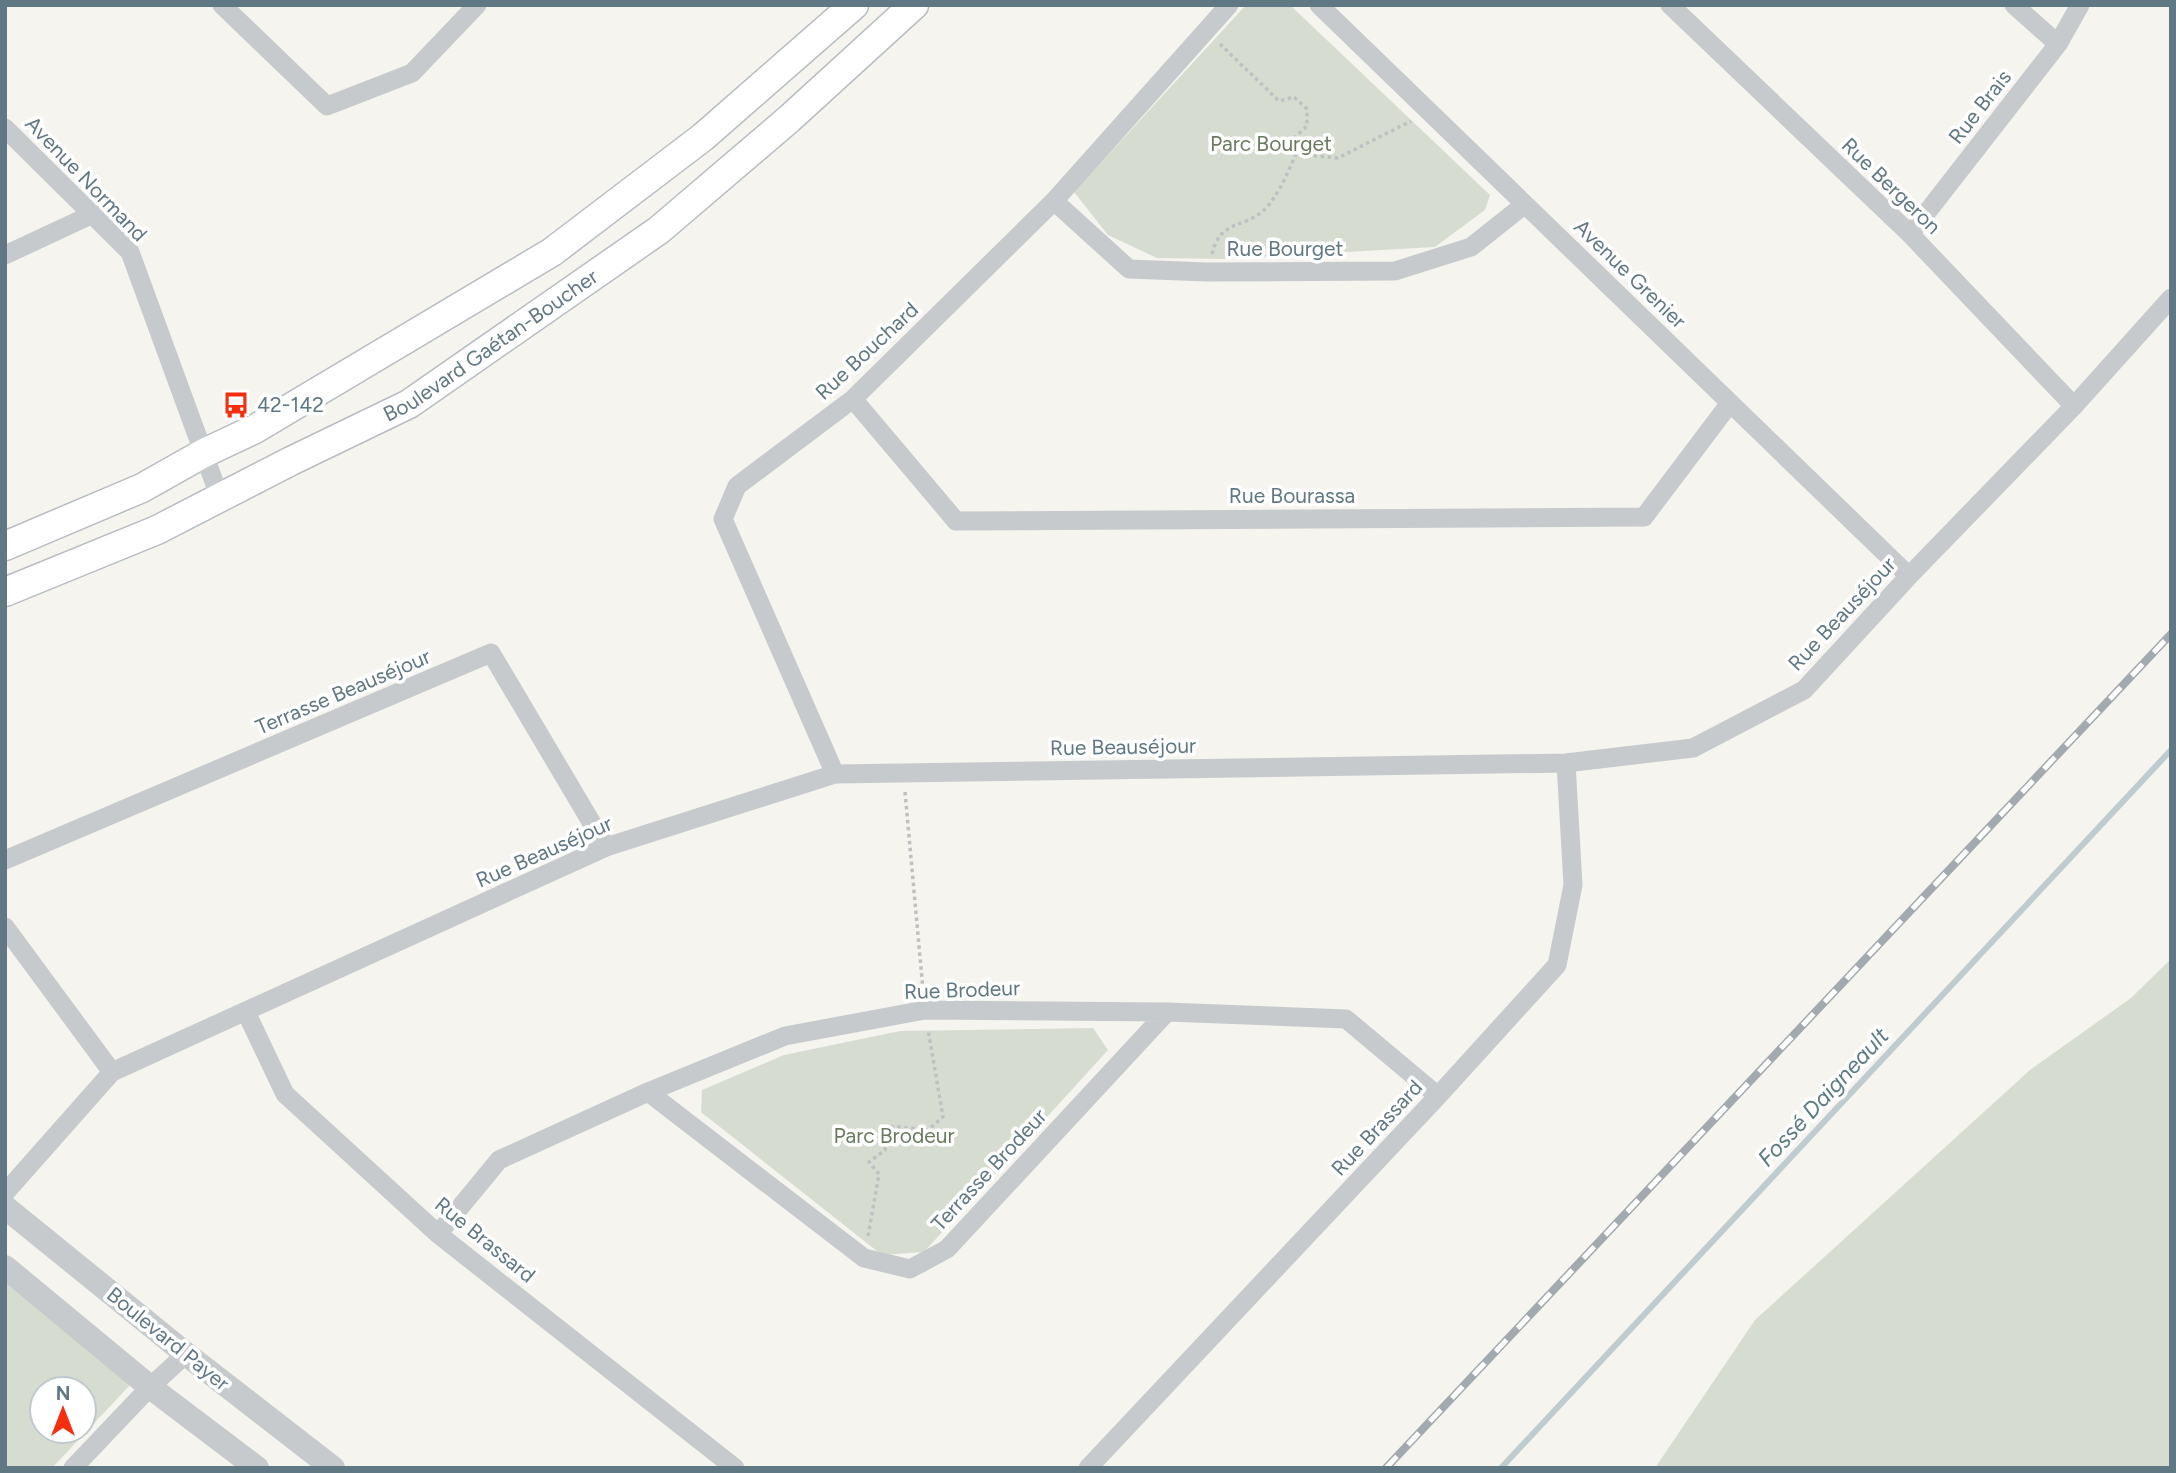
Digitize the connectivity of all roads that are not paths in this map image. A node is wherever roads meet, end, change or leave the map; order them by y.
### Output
1 (222, 5) edge
2 (477, 5) edge
3 (854, 5) edge
4 (914, 5) edge
5 (1229, 5) edge
6 (1319, 5) edge
7 (1670, 5) edge
8 (2014, 5) edge
9 (2080, 5) edge
10 (2058, 44) junction
11 (5, 128) edge
12 (1054, 201) junction
13 (1524, 205) junction
14 (93, 214) junction
15 (1910, 234) junction
16 (5, 254) edge
17 (2171, 298) edge
18 (853, 399) junction
19 (1730, 403) junction
20 (2074, 406) junction
21 (204, 453) junction
22 (220, 498) junction
23 (5, 546) edge
24 (1909, 576) junction
25 (5, 592) edge
26 (1566, 763) junction
27 (835, 774) junction
28 (606, 847) junction
29 (5, 860) edge
30 (5, 927) edge
31 (246, 1012) junction
32 (1167, 1012) junction
33 (111, 1072) junction
34 (648, 1092) junction
35 (1438, 1096) junction
36 (5, 1193) edge
37 (5, 1207) edge
38 (438, 1234) junction
39 (5, 1266) edge
40 (186, 1354) junction
41 (150, 1387) junction
42 (73, 1468) edge
43 (257, 1468) edge
44 (333, 1468) edge
45 (735, 1468) edge
46 (1088, 1468) edge

1 - 2 street
3 - 21 main road, Boulevard Gaétan-Boucher
4 - 22 main road, Boulevard Gaétan-Boucher
5 - 12 street, Rue Bouchard
6 - 13 street, Avenue Grenier
7 - 15 street, Rue Bergeron
8 - 10 street
9 - 10 street, Rue Brais
10 - 15 street, Rue Brais
11 - 14 street, Avenue Normand
12 - 13 street, Rue Bourget
12 - 18 street, Rue Bouchard
13 - 19 street, Avenue Grenier
14 - 16 street
14 - 21 street, Avenue Normand
15 - 20 street, Rue Bergeron
17 - 20 street, Rue Beauséjour
18 - 19 street, Rue Bourassa
18 - 27 street, Rue Bouchard
19 - 24 street, Avenue Grenier
20 - 24 street, Rue Beauséjour
21 - 22 street, Avenue Normand
21 - 23 main road, Boulevard Gaétan-Boucher
22 - 25 main road, Boulevard Gaétan-Boucher
24 - 26 street, Rue Beauséjour
26 - 27 street, Rue Beauséjour
26 - 35 street, Rue Brassard
27 - 28 street, Rue Beauséjour
28 - 29 street, Terrasse Beauséjour
28 - 31 street, Rue Beauséjour
30 - 33 street
31 - 33 street, Rue Beauséjour
31 - 38 street, Rue Brassard
32 - 34 street, Rue Brodeur
32 - 34 street, Terrasse Brodeur
32 - 35 street, Rue Brodeur
33 - 36 street, Rue Beauséjour
34 - 38 street, Rue Brodeur
35 - 46 street, Rue Brassard
37 - 40 street, Boulevard Payer
38 - 45 street, Rue Brassard
39 - 41 street
40 - 41 street
40 - 44 street, Boulevard Payer
41 - 42 street
41 - 43 street

